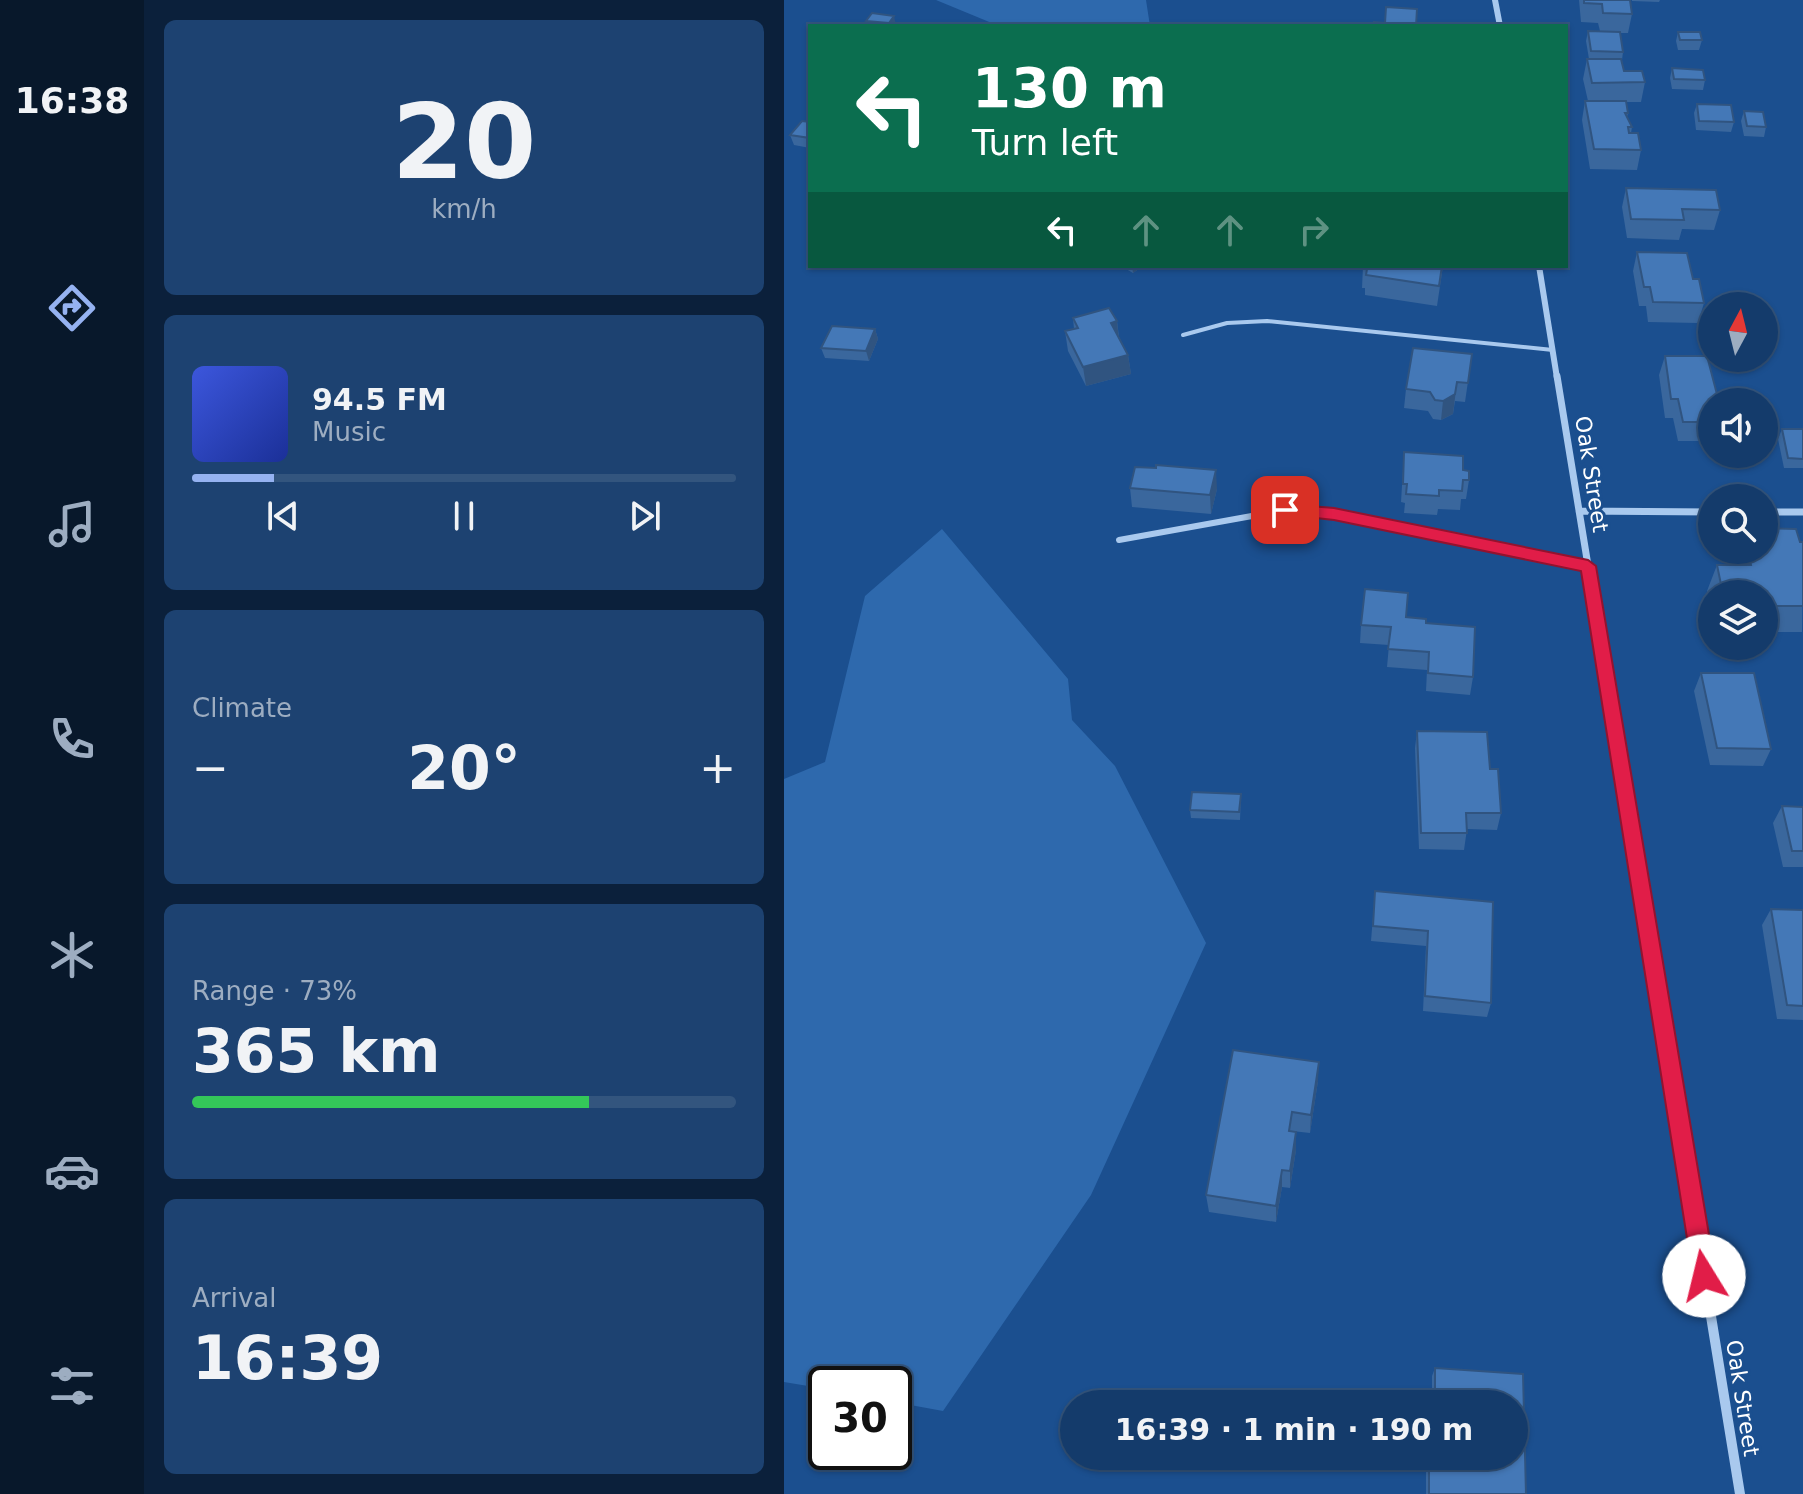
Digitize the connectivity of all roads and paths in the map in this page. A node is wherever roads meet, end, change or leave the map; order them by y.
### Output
1 (1495, 0) edge
2 (1500, 24) edge
3 (1539, 268) edge
4 (1183, 335) dead end
5 (1553, 350) junction
6 (1579, 511) junction
7 (1698, 512) edge
8 (1778, 512) edge
9 (1803, 512) edge
10 (1119, 540) dead end
11 (1588, 566) junction
12 (1740, 1494) edge

1 - 2 street
3 - 5 street, Oak Street
4 - 5 lane
5 - 6 street, Oak Street
6 - 7 street
6 - 11 street, Oak Street
8 - 9 street
10 - 11 lane
11 - 12 street, Oak Street

